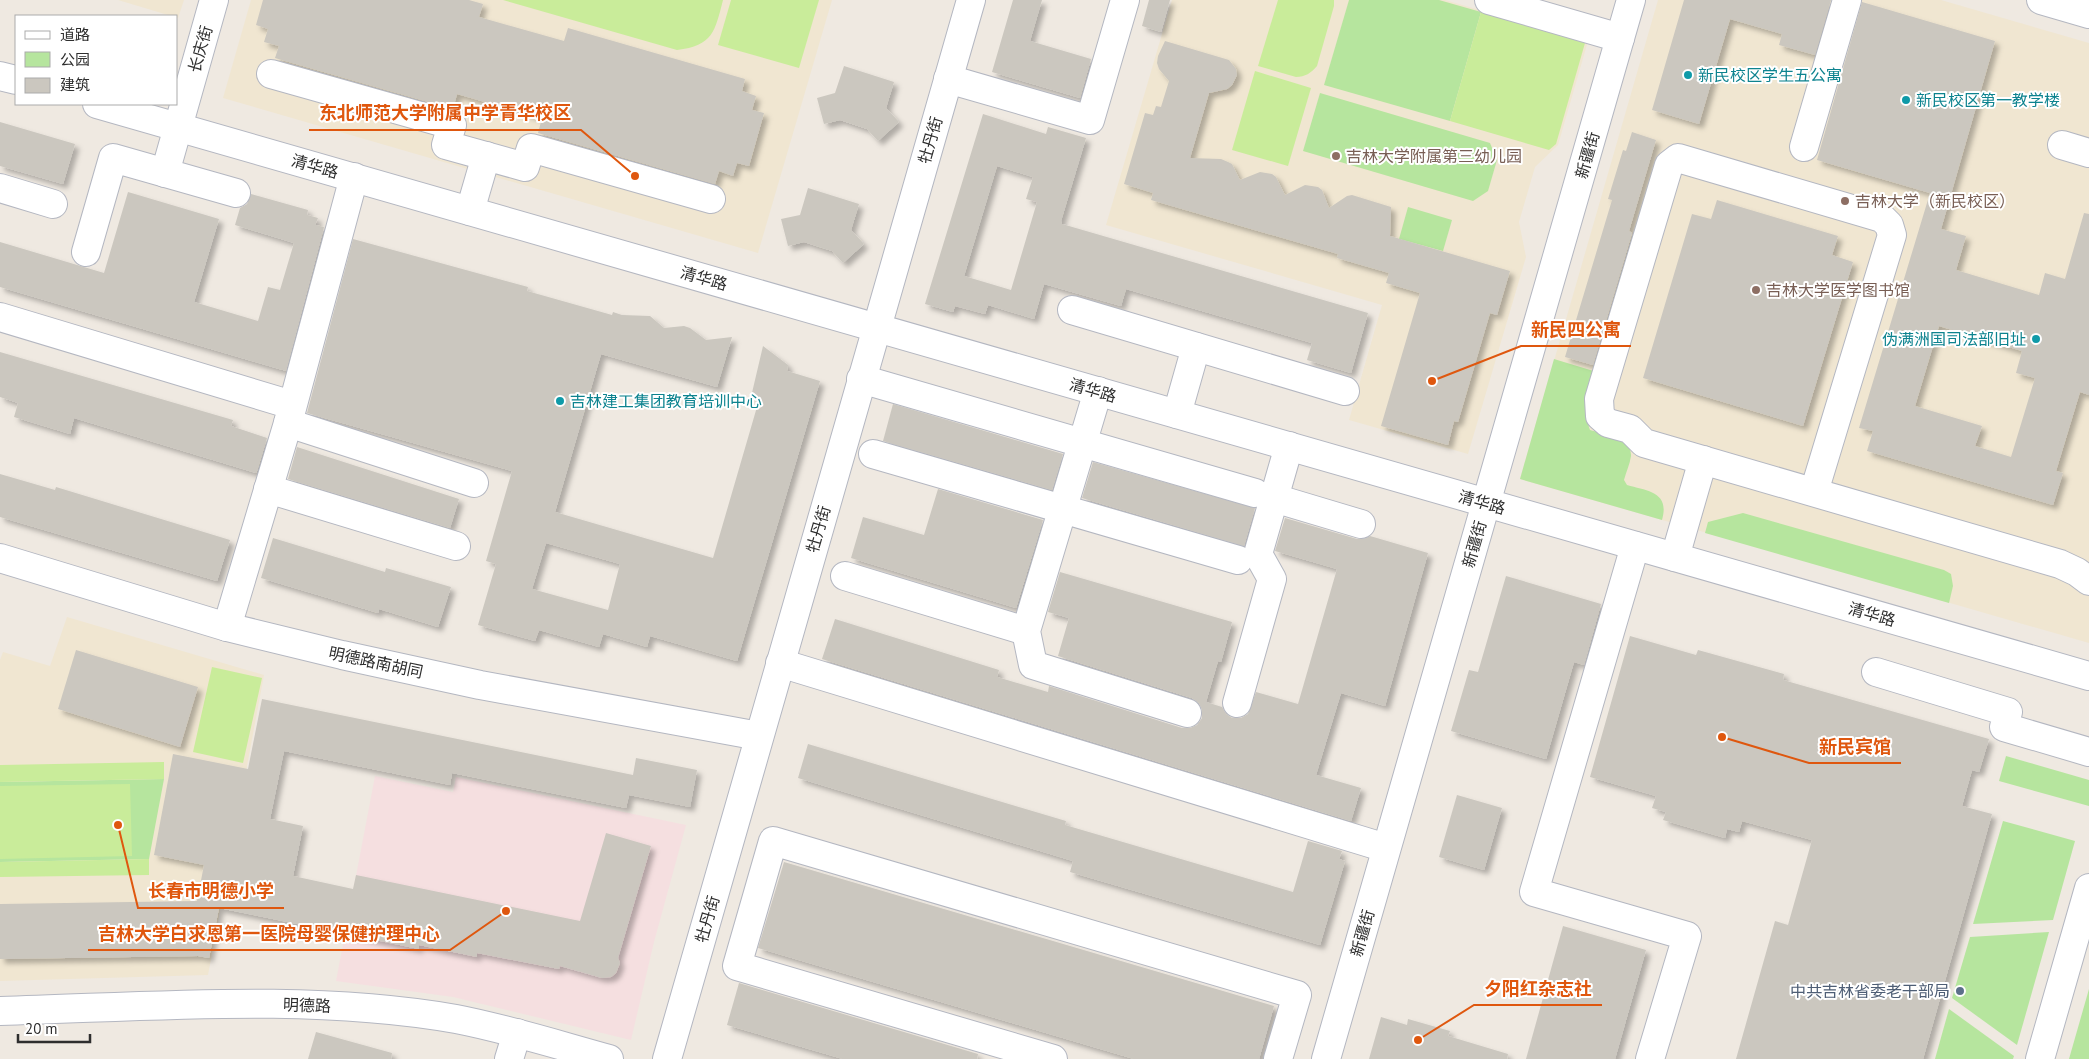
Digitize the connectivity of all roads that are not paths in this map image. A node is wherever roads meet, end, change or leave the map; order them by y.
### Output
1 (214, 0) edge
2 (971, 0) edge
3 (1125, 0) edge
4 (1489, 0) edge
5 (1631, 0) edge
6 (1847, 0) edge
7 (2041, 0) edge
8 (2089, 14) edge
9 (1620, 38) junction
10 (271, 74) dead end
11 (0, 76) edge
12 (948, 79) junction
13 (15, 80) edge
14 (101, 105) edge
15 (178, 127) junction
16 (2062, 145) dead end
17 (1804, 147) dead end
18 (2089, 153) edge
19 (486, 156) junction
20 (165, 172) junction
21 (354, 177) junction
22 (0, 188) edge
23 (236, 193) dead end
24 (711, 199) dead end
25 (53, 204) dead end
26 (470, 211) junction
27 (86, 252) dead end
28 (1072, 310) dead end
29 (0, 317) edge
30 (875, 328) junction
31 (1196, 347) junction
32 (861, 379) junction
33 (1098, 391) junction
34 (1346, 391) dead end
35 (290, 414) junction
36 (1177, 414) junction
37 (1082, 443) junction
38 (1289, 446) junction
39 (873, 454) dead end
40 (1703, 460) junction
41 (474, 483) dead end
42 (268, 489) junction
43 (1814, 492) junction
44 (1264, 496) junction
45 (1486, 503) junction
46 (1062, 509) junction
47 (1361, 524) dead end
48 (456, 546) dead end
49 (1635, 546) junction
50 (1675, 557) junction
51 (0, 558) edge
52 (1238, 560) dead end
53 (845, 576) dead end
54 (2089, 582) edge
55 (227, 627) junction
56 (1026, 631) junction
57 (780, 662) junction
58 (1876, 672) dead end
59 (2089, 676) edge
60 (1237, 702) dead end
61 (1187, 713) dead end
62 (759, 736) junction
63 (2089, 752) edge
64 (1386, 848) junction
65 (2089, 888) edge
66 (0, 1011) edge
67 (516, 1033) junction
68 (1002, 1052) edge
69 (509, 1059) edge
70 (609, 1059) edge
71 (667, 1059) edge
72 (1053, 1059) edge
73 (1278, 1059) edge
74 (1326, 1059) edge
75 (1650, 1059) edge
76 (2040, 1059) edge

1 - 15 street, 长庆街
2 - 12 street, 牡丹街
3 - 12 street
4 - 9 street
5 - 9 street, 新疆街
6 - 17 street
7 - 8 street
9 - 45 street, 新疆街
10 - 19 street
11 - 13 street
12 - 30 street, 牡丹街
14 - 15 street, 清华路
15 - 20 street, 长庆街
15 - 21 street, 清华路
16 - 18 street
19 - 24 street
19 - 26 street
20 - 23 street
20 - 27 street
21 - 26 street, 清华路
21 - 35 street
22 - 25 street
26 - 30 street, 清华路
28 - 31 street
29 - 35 street
30 - 32 street, 牡丹街
30 - 33 street, 清华路
31 - 34 street
31 - 36 street
32 - 37 street
32 - 57 street, 牡丹街
33 - 36 street, 清华路
33 - 37 street
35 - 41 street
35 - 42 street
36 - 38 street, 清华路
37 - 44 street
37 - 46 street
38 - 44 street
38 - 45 street, 清华路
39 - 46 street
40 - 43 street
40 - 43 street
40 - 50 street
42 - 48 street
42 - 55 street
43 - 54 street
44 - 47 street
44 - 60 street
45 - 49 street, 清华路
45 - 64 street, 新疆街
46 - 52 street
46 - 56 street
49 - 50 street, 清华路
49 - 75 street
50 - 59 street, 清华路
51 - 55 street, 明德路南胡同
53 - 56 street
55 - 62 street, 明德路南胡同
56 - 61 street
57 - 62 street, 牡丹街
57 - 64 street
58 - 63 street
62 - 71 street, 牡丹街
64 - 74 street, 新疆街
65 - 76 street
66 - 67 street, 明德路
67 - 69 street
67 - 70 street, 明德路
68 - 72 street
68 - 73 street

